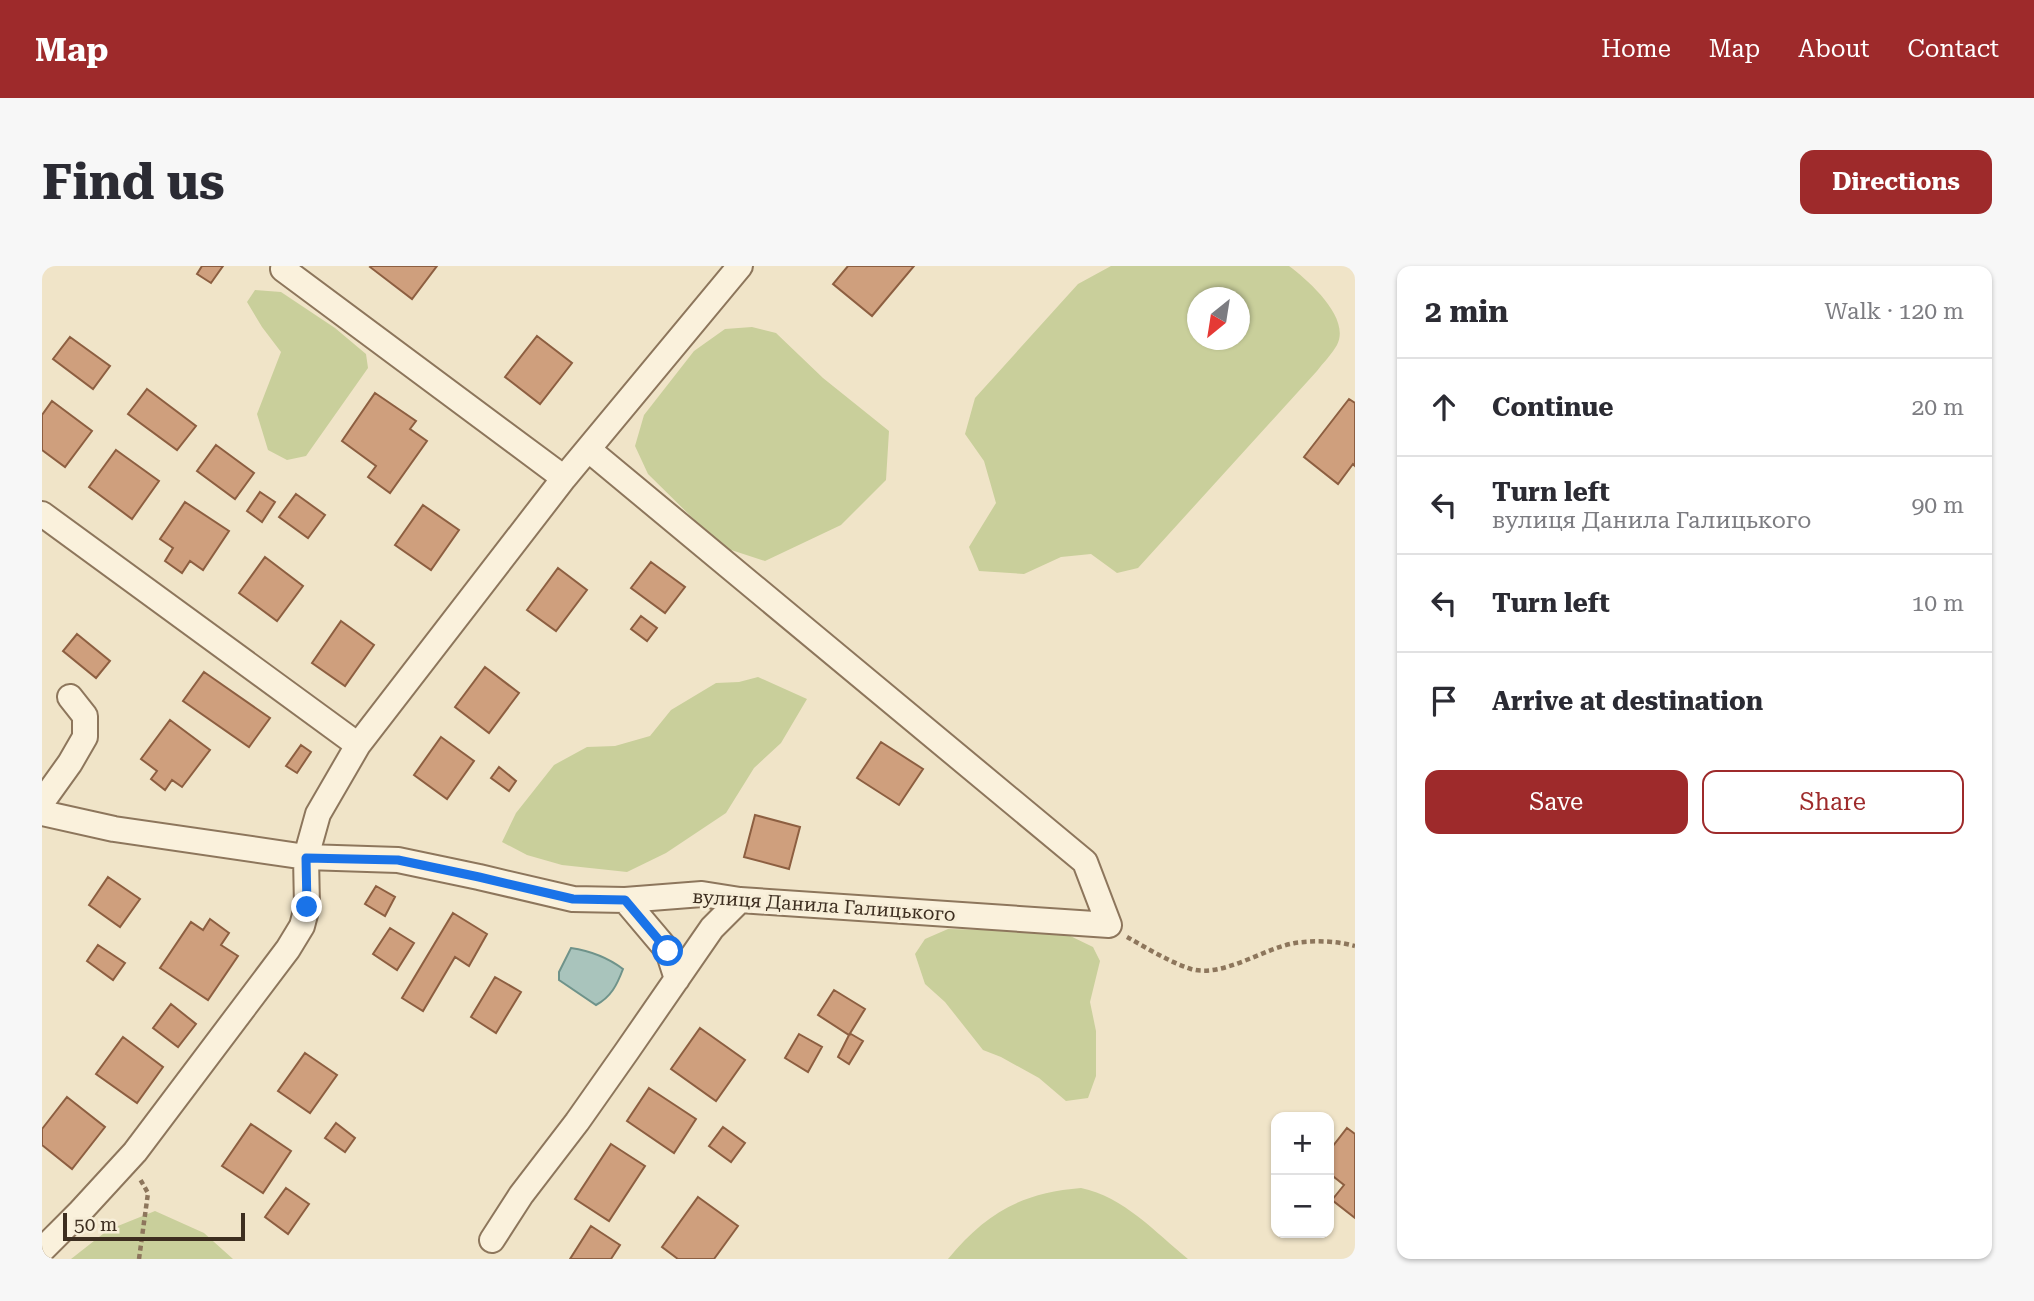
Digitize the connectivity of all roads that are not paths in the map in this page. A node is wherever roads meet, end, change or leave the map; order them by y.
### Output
1 (740, 266) edge
2 (283, 269) dead end
3 (589, 450) junction
4 (564, 478) junction
5 (42, 514) edge
6 (70, 697) dead end
7 (358, 745) junction
8 (42, 802) edge
9 (42, 813) edge
10 (306, 858) junction
11 (625, 900) junction
12 (740, 900) junction
13 (677, 979) junction
14 (492, 1240) dead end
15 (42, 1250) edge

1 - 3 street
2 - 4 street
3 - 4 street
3 - 12 street, вулиця Данила Галицького
4 - 7 street
5 - 7 street
6 - 8 street
7 - 10 street
9 - 10 street, вулиця Данила Галицького
10 - 11 street, вулиця Данила Галицького
10 - 15 street
11 - 12 street, вулиця Данила Галицького
11 - 13 street
12 - 13 street
13 - 14 street

